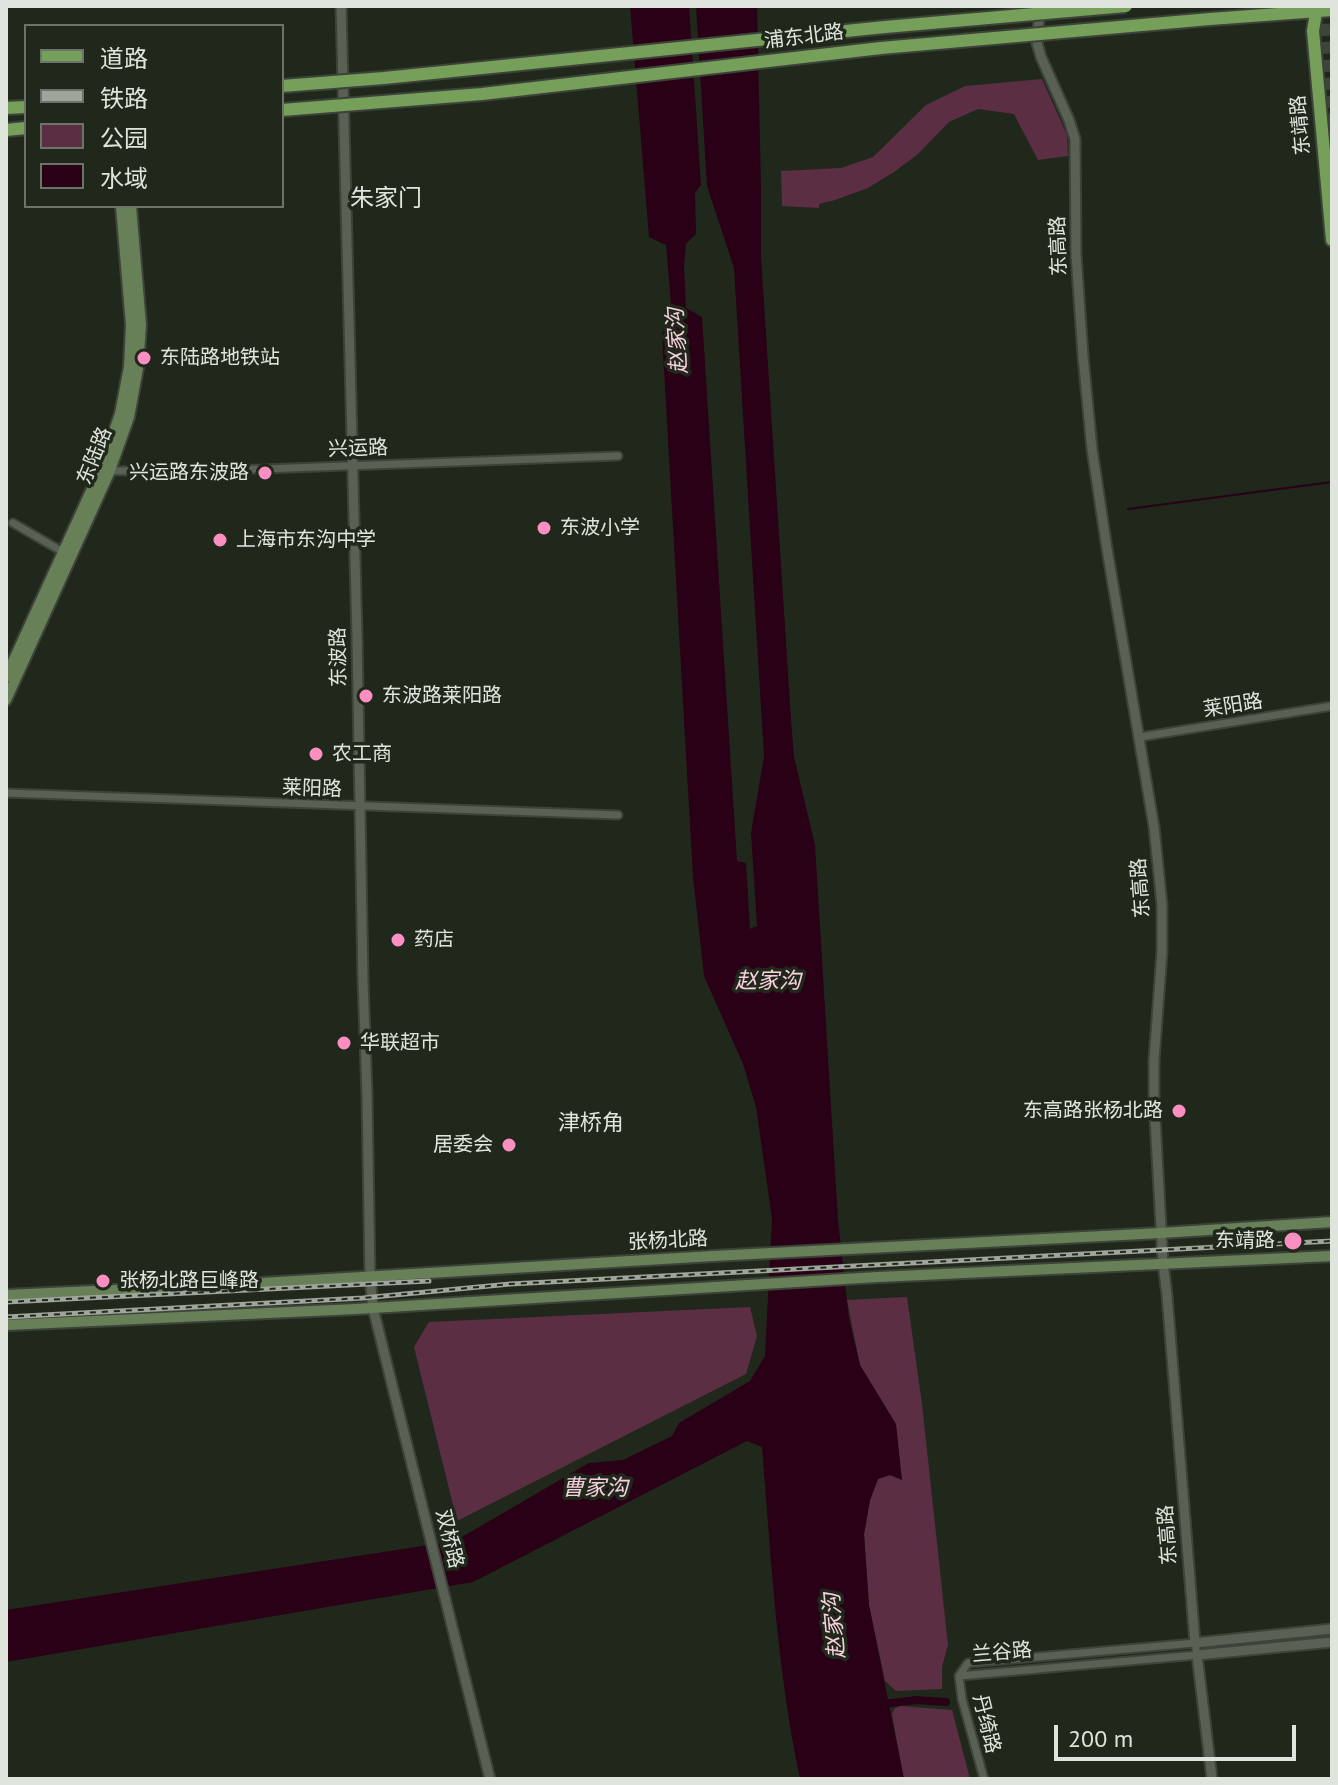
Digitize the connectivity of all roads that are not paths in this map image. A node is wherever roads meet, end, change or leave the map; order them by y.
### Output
1 (341, 6) edge
2 (1040, 6) edge
3 (1126, 6) edge
4 (1316, 9) edge
5 (1332, 10) edge
6 (284, 86) edge
7 (284, 110) edge
8 (121, 208) edge
9 (131, 208) edge
10 (1332, 240) edge
11 (618, 456) dead end
12 (352, 466) junction
13 (105, 471) junction
14 (13, 523) dead end
15 (63, 552) junction
16 (6, 677) edge
17 (6, 700) edge
18 (1332, 706) edge
19 (1140, 737) junction
20 (6, 793) edge
21 (360, 806) junction
22 (618, 815) dead end
23 (1332, 1222) edge
24 (1161, 1233) junction
25 (1332, 1256) edge
26 (1163, 1263) junction
27 (370, 1277) junction
28 (6, 1295) edge
29 (373, 1308) junction
30 (6, 1325) edge
31 (1332, 1629) edge
32 (1332, 1642) edge
33 (1195, 1643) junction
34 (1197, 1655) junction
35 (959, 1676) junction
36 (490, 1779) edge
37 (984, 1779) edge
38 (1212, 1779) edge

1 - 12 street, 东波路
2 - 19 street, 东高路
3 - 6 main road, 浦东北路, bridge
4 - 5 main road, 浦东北路
4 - 7 main road, 浦东北路, bridge
4 - 10 main road, 东靖路
8 - 13 main road, 东陆路
9 - 13 main road, 东陆路
11 - 12 street, 兴运路
12 - 13 street, 兴运路
12 - 21 street, 东波路
13 - 15 main road, 东陆路
13 - 17 main road, 东陆路
14 - 15 street
15 - 16 main road, 东陆路
18 - 19 street, 莱阳路
19 - 24 street, 东高路
20 - 21 street, 莱阳路
21 - 22 street, 莱阳路
21 - 27 street, 东波路
23 - 24 main road, 张杨北路
24 - 26 street, 东高路
24 - 27 main road, 张杨北路
25 - 26 main road
26 - 29 main road
26 - 33 street, 东高路
27 - 28 main road, 张杨北路
27 - 29 street, 东波路
29 - 30 main road
29 - 36 street, 双桥路
31 - 33 street, 兰谷路
32 - 34 street, 兰谷路
33 - 34 street, 东高路
33 - 35 street, 兰谷路
34 - 35 street, 兰谷路
34 - 38 street, 东高路
35 - 37 street, 丹绮路

